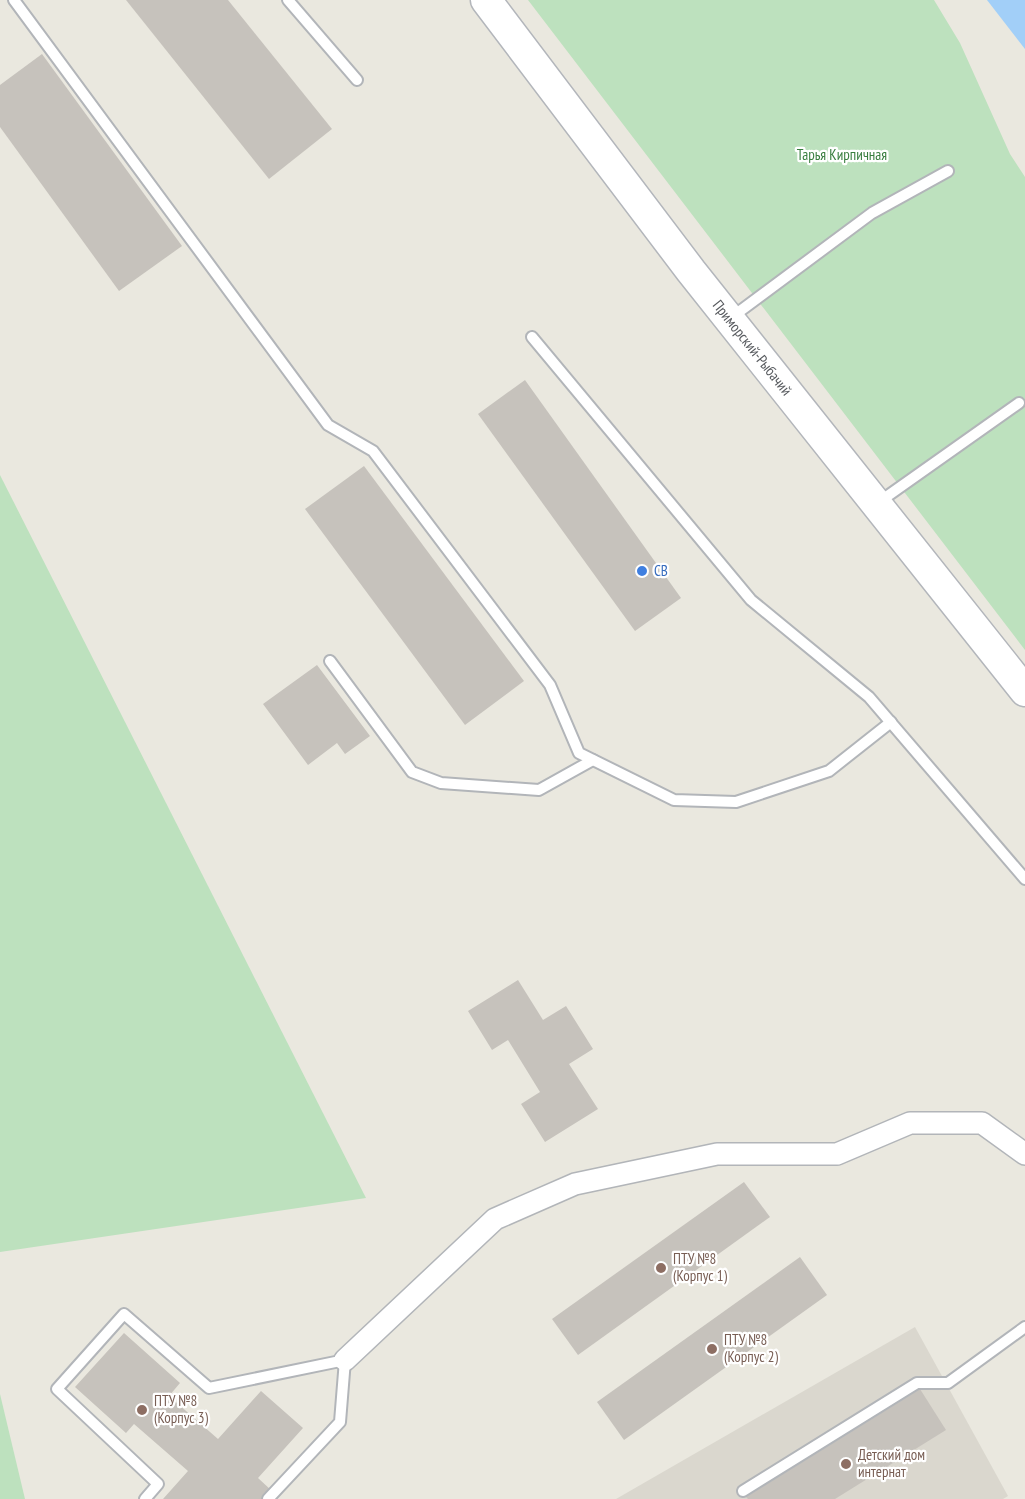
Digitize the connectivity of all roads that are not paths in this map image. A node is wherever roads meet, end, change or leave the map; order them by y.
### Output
1 (14, 0) edge
2 (288, 0) edge
3 (486, 0) edge
4 (357, 80) dead end
5 (948, 171) dead end
6 (729, 319) junction
7 (532, 337) dead end
8 (1019, 403) dead end
9 (876, 504) junction
10 (330, 661) dead end
11 (1025, 691) edge
12 (891, 722) junction
13 (592, 760) junction
14 (1025, 879) edge
15 (1025, 1154) edge
16 (1025, 1327) edge
17 (345, 1360) junction
18 (743, 1491) dead end
19 (145, 1499) edge
20 (268, 1499) edge

1 - 13 lane
2 - 4 lane
3 - 6 main road, Приморский-Рыбачий
5 - 6 lane
6 - 9 main road, Приморский-Рыбачий
7 - 12 lane
8 - 9 lane
9 - 11 main road, Приморский-Рыбачий
10 - 13 lane
12 - 13 lane
12 - 14 lane
15 - 17 street
16 - 18 lane
17 - 19 lane
17 - 20 lane

